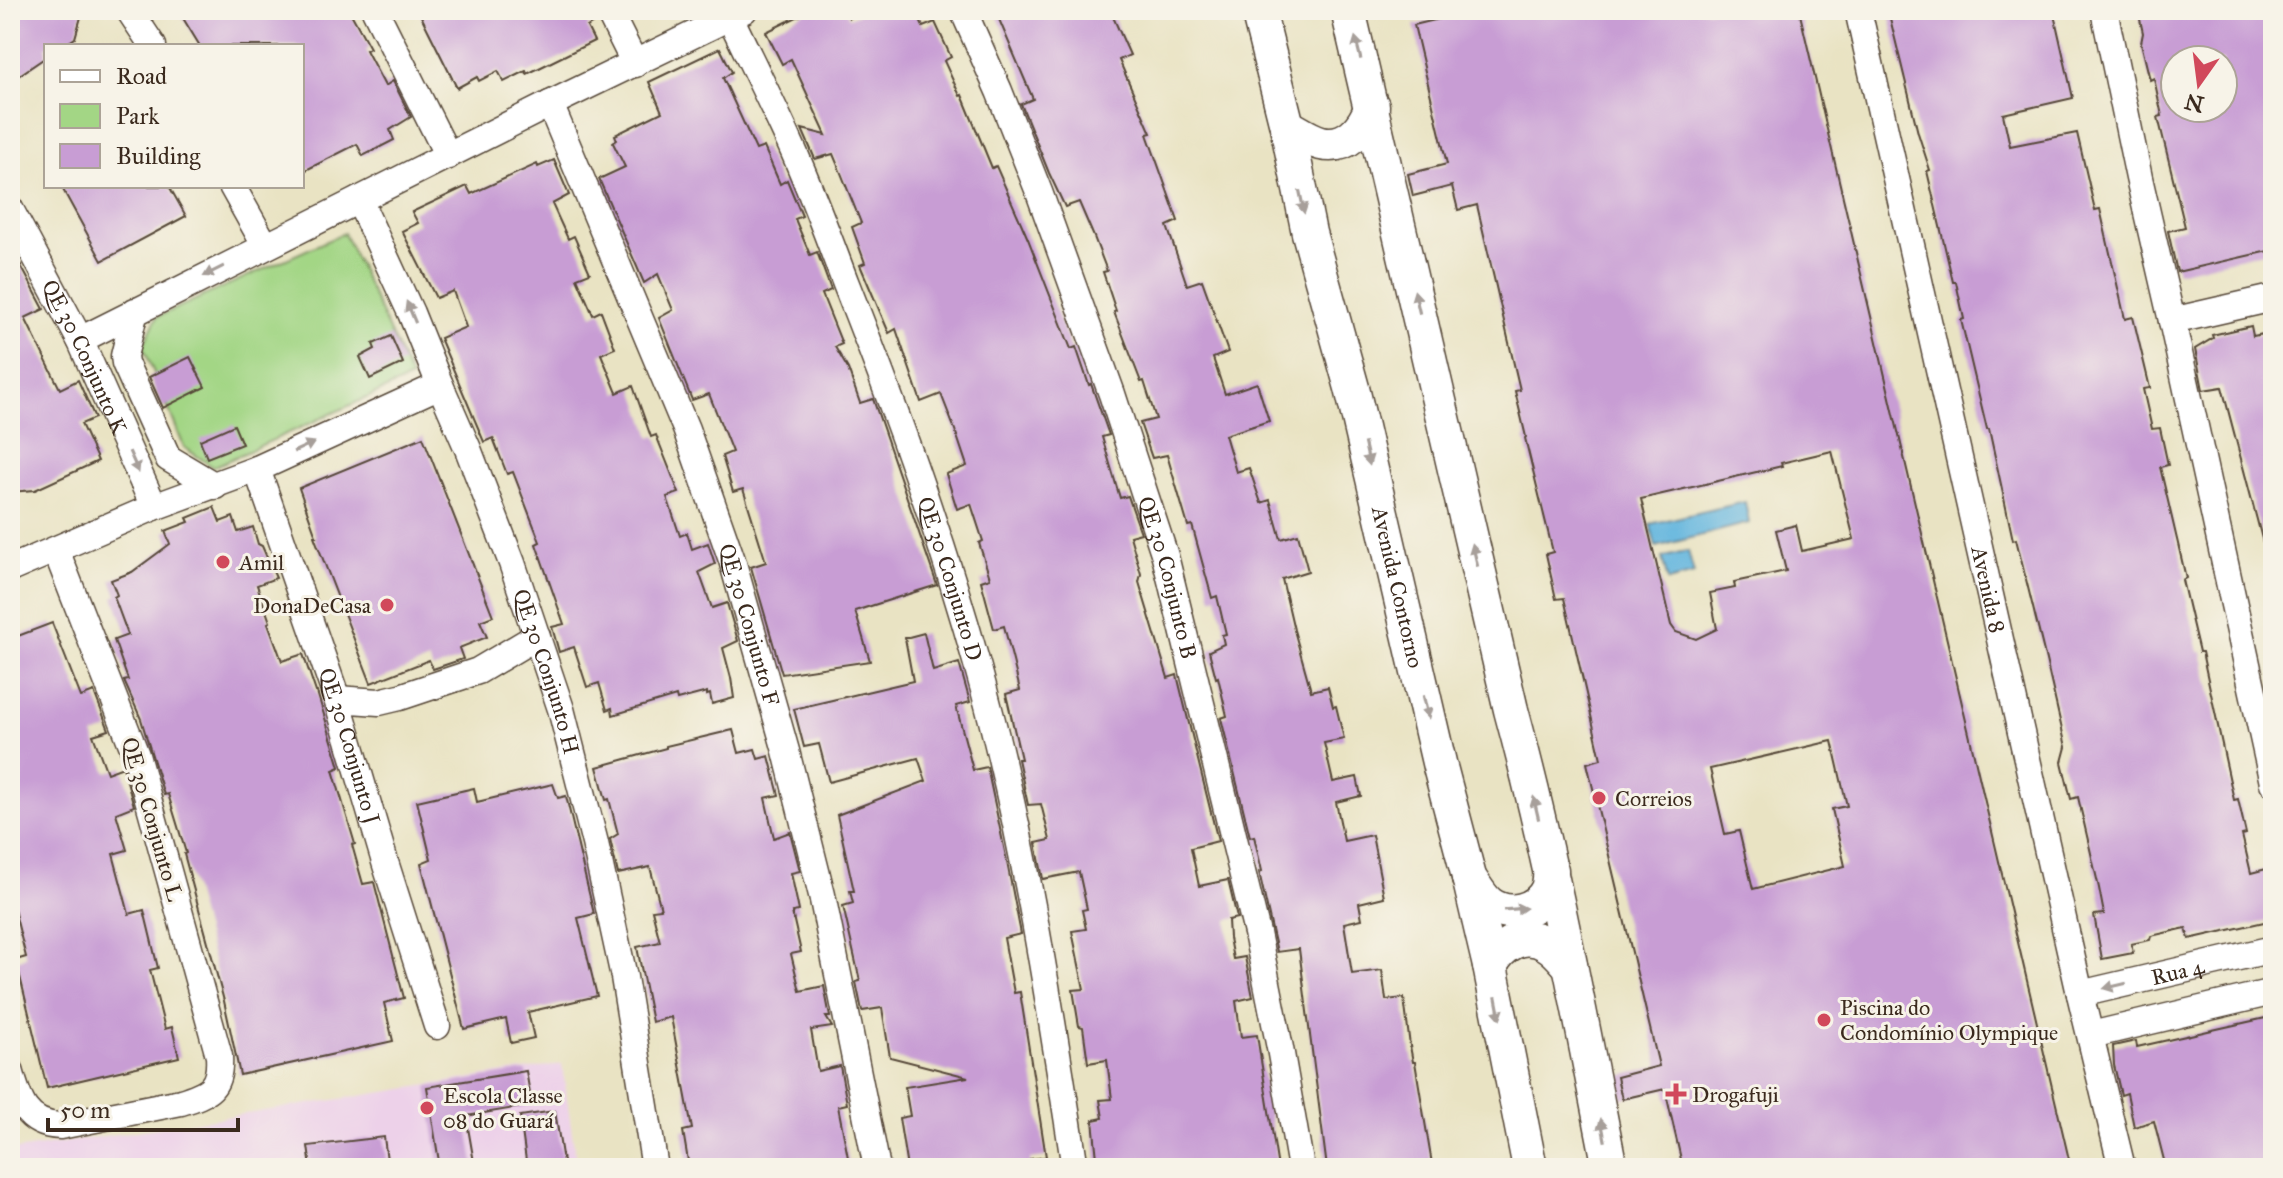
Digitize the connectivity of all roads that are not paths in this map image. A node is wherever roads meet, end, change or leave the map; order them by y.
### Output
1 (129, 10) edge
2 (375, 10) edge
3 (608, 10) edge
4 (963, 10) edge
5 (1258, 10) edge
6 (1348, 10) edge
7 (1858, 10) edge
8 (2104, 10) edge
9 (737, 14) edge
10 (152, 44) edge
11 (635, 64) junction
12 (550, 104) junction
13 (1372, 106) junction
14 (1287, 126) junction
15 (448, 156) junction
16 (233, 188) edge
17 (359, 200) junction
18 (10, 209) edge
19 (265, 245) junction
20 (2273, 298) edge
21 (135, 311) junction
22 (2172, 321) junction
23 (80, 340) junction
24 (440, 385) junction
25 (257, 469) junction
26 (215, 486) junction
27 (154, 507) junction
28 (56, 550) junction
29 (10, 569) edge
30 (537, 636) junction
31 (337, 699) junction
32 (2273, 783) edge
33 (1551, 870) junction
34 (1469, 877) junction
35 (2273, 949) edge
36 (2213, 963) junction
37 (1490, 966) junction
38 (1570, 966) junction
39 (2273, 992) edge
40 (2080, 994) junction
41 (2223, 1003) junction
42 (437, 1026) dead end
43 (2091, 1035) junction
44 (10, 1070) edge
45 (655, 1168) edge
46 (877, 1168) edge
47 (1075, 1168) edge
48 (1301, 1168) edge
49 (1530, 1168) edge
50 (1610, 1168) edge
51 (2122, 1168) edge

1 - 10 street
2 - 15 street
3 - 11 street
4 - 48 street, QE 30 Conjunto B
5 - 14 main road, Avenida Contorno
13 -> 6 main road
7 - 40 street, Avenida 8
8 - 22 street
9 - 11 street
9 - 47 street, QE 30 Conjunto D
11 - 12 street
12 - 15 street
12 - 46 street, QE 30 Conjunto F
13 - 14 main road
33 -> 13 main road
14 -> 34 main road, Avenida Contorno
15 - 17 street
16 - 19 street
17 - 19 street
24 -> 17 street, QE 30 Conjunto H
18 - 23 street, QE 30 Conjunto K
19 -> 21 street
20 - 22 street
21 - 23 street
21 - 26 street
22 - 32 street
23 -> 27 street, QE 30 Conjunto K
25 -> 24 street
24 - 30 street, QE 30 Conjunto H
25 - 26 street
25 - 31 street, QE 30 Conjunto J
26 - 27 street
27 - 28 street
28 - 29 street
28 - 44 street, QE 30 Conjunto L
30 - 31 street
30 - 45 street, QE 30 Conjunto H
31 - 42 street, QE 30 Conjunto J
34 -> 33 main road
33 - 38 main road
34 - 37 main road, Avenida Contorno
35 - 36 street, Rua 4
36 -> 40 street, Rua 4
36 - 41 street
37 - 38 main road
37 -> 49 main road, Avenida Contorno
50 -> 38 main road
39 - 41 street, Rua 4
40 - 43 street, Avenida 8
41 - 43 street, Rua 4
43 - 51 street, Avenida 8

